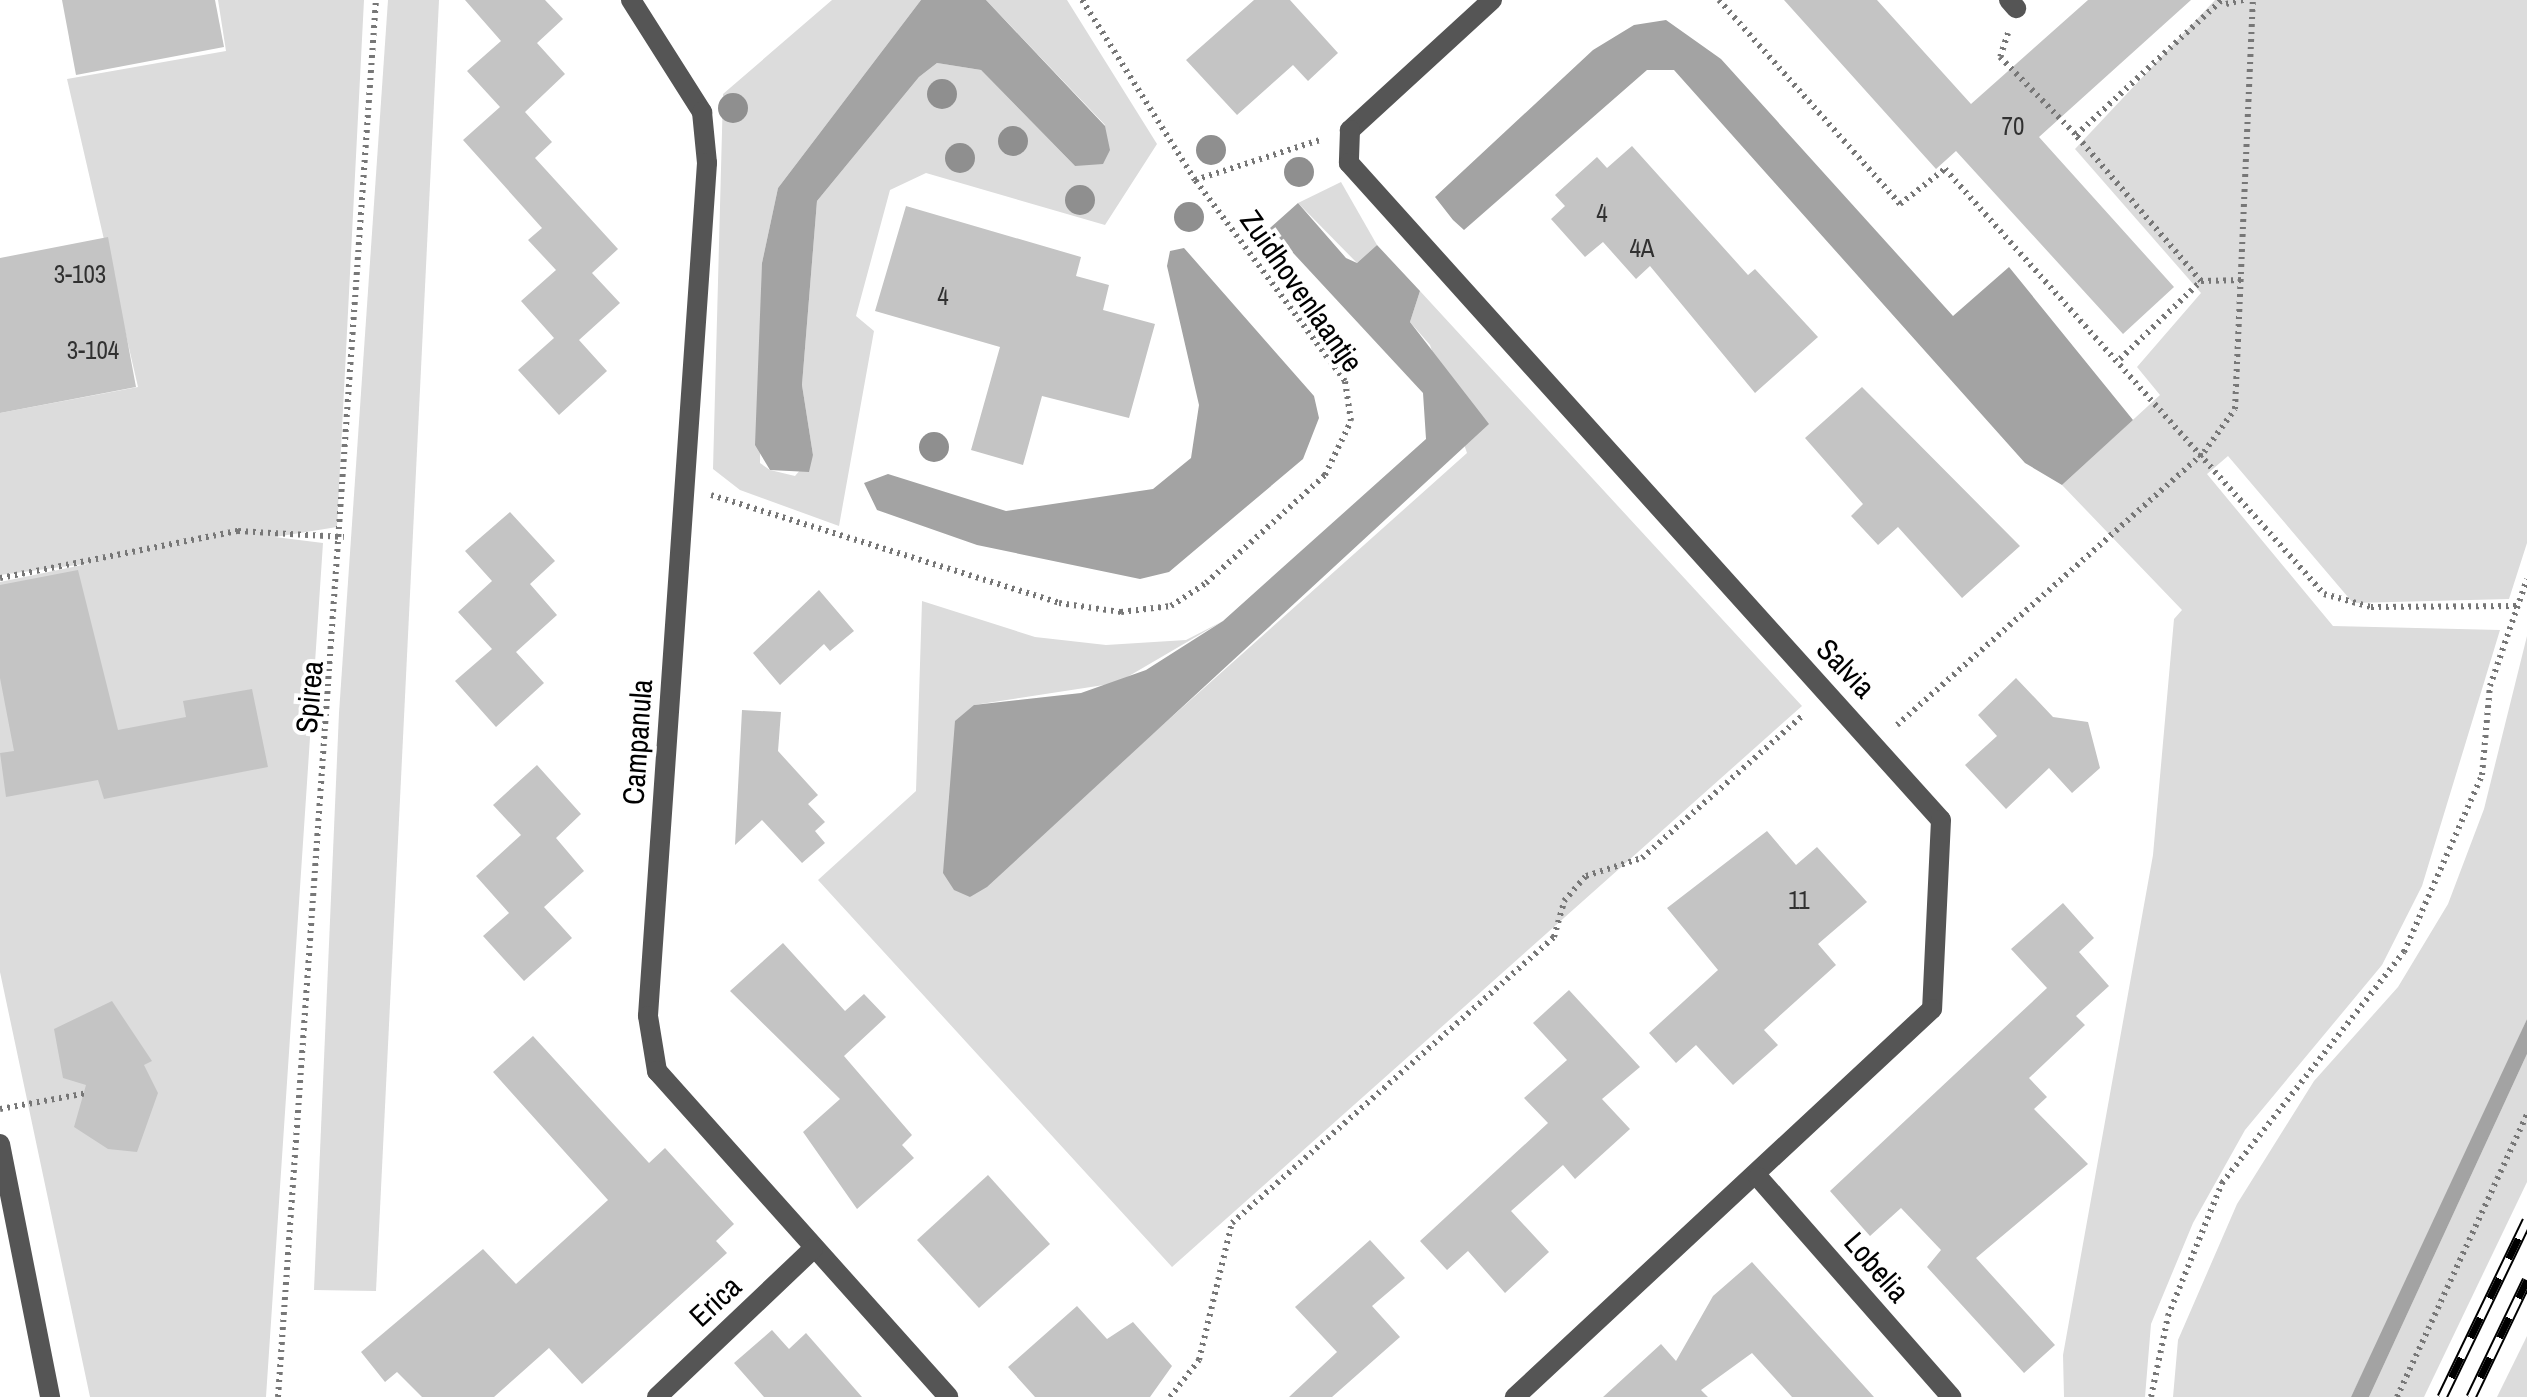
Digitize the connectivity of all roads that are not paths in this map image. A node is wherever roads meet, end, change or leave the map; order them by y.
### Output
1 (631, 0) edge
2 (1492, 0) edge
3 (0, 1144) edge
4 (1758, 1177) junction
5 (813, 1249) junction
6 (50, 1397) edge
7 (657, 1397) edge
8 (948, 1397) edge
9 (1515, 1397) edge
10 (1951, 1397) edge

1 - 5 street, Campanula
2 - 4 street, Salvia
3 - 6 street
4 - 9 street, Salvia
4 - 10 street, Lobelia
5 - 7 street, Erica
5 - 8 street, Campanula

